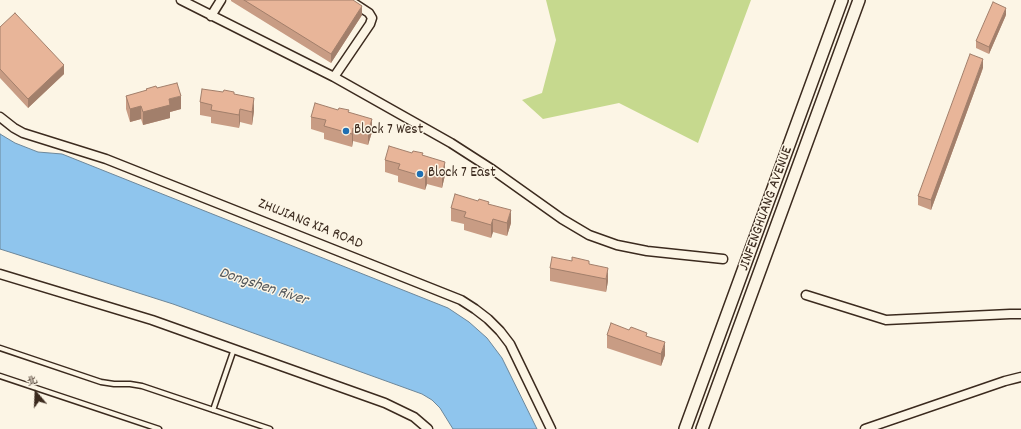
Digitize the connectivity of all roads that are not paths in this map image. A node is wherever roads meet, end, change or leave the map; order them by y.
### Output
1 (181, 0) edge
2 (220, 0) edge
3 (349, 0) edge
4 (842, 0) edge
5 (859, 0) edge
6 (211, 16) junction
7 (334, 77) junction
8 (0, 117) edge
9 (723, 259) dead end
10 (0, 274) edge
11 (806, 295) dead end
12 (1021, 314) edge
13 (0, 348) edge
14 (234, 349) junction
15 (0, 376) edge
16 (1021, 377) edge
17 (213, 410) junction
18 (159, 429) edge
19 (270, 429) edge
20 (428, 429) edge
21 (551, 429) edge
22 (685, 429) edge
23 (702, 429) edge
24 (865, 429) edge

1 - 6 street
2 - 6 street
3 - 7 street
4 - 22 street, JINFENGHUANG AVENUE
5 - 23 street, JINFENGHUANG AVENUE
6 - 7 street
7 - 9 street
8 - 21 street, ZHUJIANG XIA ROAD
10 - 14 street
11 - 12 street
13 - 17 lane
14 - 17 lane
14 - 20 street
15 - 18 lane
16 - 24 street
17 - 19 lane

